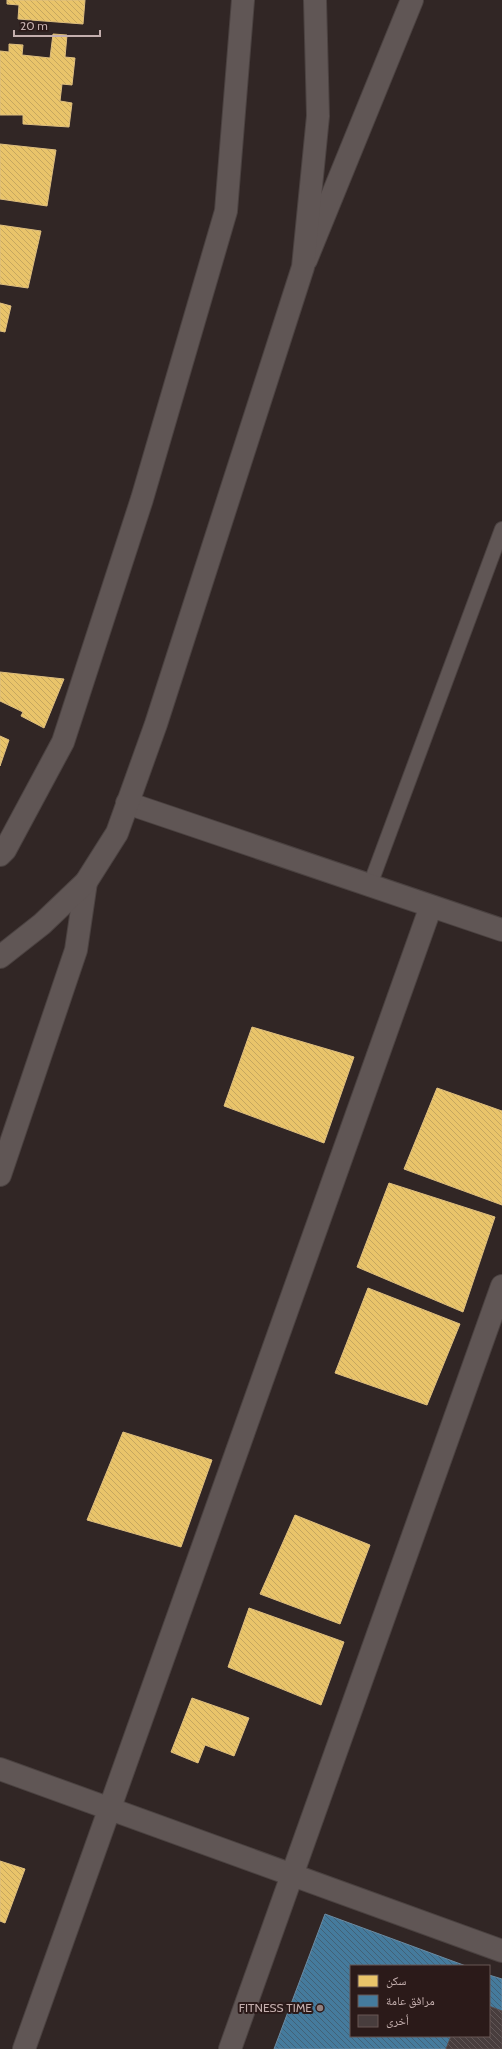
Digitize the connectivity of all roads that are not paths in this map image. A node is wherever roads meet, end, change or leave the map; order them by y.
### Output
1 (243, 0) edge
2 (315, 0) edge
3 (412, 0) edge
4 (303, 266) junction
5 (502, 529) edge
6 (127, 803) junction
7 (0, 855) edge
8 (86, 882) junction
9 (370, 885) junction
10 (431, 906) junction
11 (502, 930) edge
12 (0, 957) edge
13 (0, 1174) edge
14 (502, 1286) edge
15 (0, 1768) edge
16 (108, 1808) junction
17 (292, 1874) junction
18 (502, 1951) edge
19 (24, 2049) edge
20 (230, 2049) edge

1 - 7 street
2 - 4 street
3 - 4 street
4 - 6 street
5 - 9 lane
6 - 8 street
6 - 9 street
8 - 12 street
8 - 13 street
9 - 10 street
10 - 11 street
10 - 16 street
14 - 17 street
15 - 16 street
16 - 17 street
16 - 19 street
17 - 18 street
17 - 20 street

